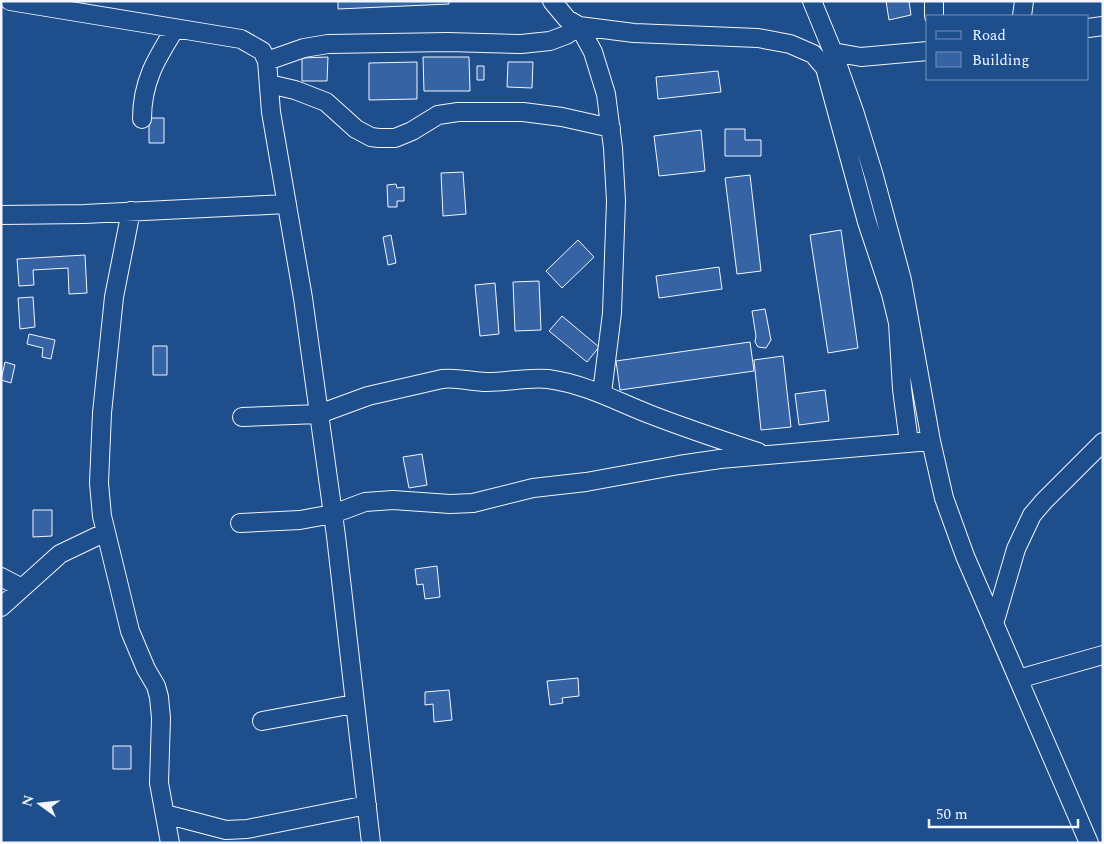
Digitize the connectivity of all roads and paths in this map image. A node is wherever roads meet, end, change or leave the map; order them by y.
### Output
1 (10, 1) edge
2 (552, 1) edge
3 (812, 1) edge
4 (934, 1) edge
5 (1024, 1) edge
6 (934, 15) edge
7 (1022, 15) edge
8 (580, 26) junction
9 (1103, 26) edge
10 (1089, 28) edge
11 (175, 29) junction
12 (926, 51) edge
13 (833, 52) junction
14 (267, 61) junction
15 (269, 84) junction
16 (142, 119) dead end
17 (611, 128) junction
18 (287, 204) junction
19 (132, 211) junction
20 (1, 215) edge
21 (602, 393) junction
22 (319, 414) junction
23 (242, 417) dead end
24 (931, 440) junction
25 (1103, 442) edge
26 (909, 443) junction
27 (765, 454) junction
28 (333, 514) junction
29 (240, 523) dead end
30 (106, 532) junction
31 (1, 577) edge
32 (22, 588) junction
33 (1, 607) edge
34 (994, 624) junction
35 (1103, 655) edge
36 (1018, 680) junction
37 (354, 704) junction
38 (262, 721) dead end
39 (367, 805) junction
40 (165, 814) junction
41 (170, 843) edge
42 (371, 843) edge
43 (1089, 843) edge

1 - 11 street
2 - 8 street
3 - 13 street
4 - 6 street
5 - 7 street
8 - 14 street
8 - 17 street
8 - 26 street
9 - 10 street
11 - 14 street
11 - 16 street
12 - 13 street
13 - 24 street
14 - 15 street
15 - 17 street
15 - 18 street
17 - 21 street
18 - 19 street
18 - 22 street
19 - 20 street
19 - 30 street
21 - 22 street
21 - 27 street
22 - 23 street
22 - 28 street
24 - 26 street
24 - 34 street
25 - 34 street
26 - 27 street
27 - 28 street
28 - 29 street
28 - 37 street
30 - 32 street
30 - 40 street
31 - 32 street
32 - 33 street
34 - 36 street
35 - 36 street
36 - 43 street
37 - 38 street
37 - 39 street
39 - 40 street
39 - 42 street
40 - 41 street

